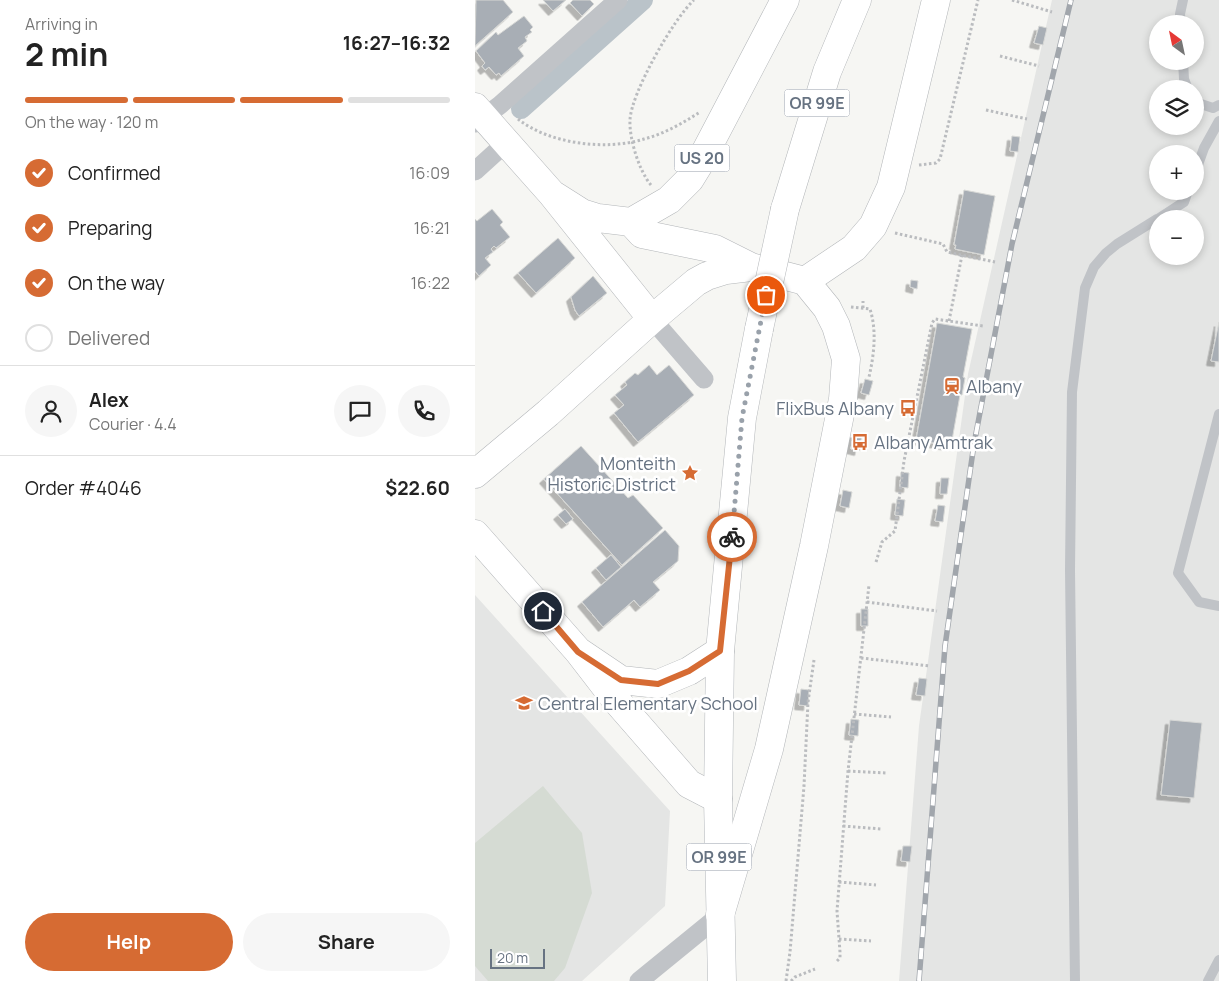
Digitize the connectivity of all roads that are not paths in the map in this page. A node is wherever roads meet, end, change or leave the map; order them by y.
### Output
1 (618, 0) edge
2 (785, 0) edge
3 (857, 0) edge
4 (935, 0) edge
5 (1183, 0) edge
6 (1180, 15) edge
7 (1204, 105) edge
8 (1219, 105) edge
9 (483, 113) edge
10 (1219, 121) edge
11 (507, 142) junction
12 (1204, 148) edge
13 (475, 171) edge
14 (552, 194) junction
15 (1185, 200) edge
16 (1172, 210) edge
17 (631, 222) junction
18 (1149, 224) edge
19 (751, 268) junction
20 (805, 281) junction
21 (652, 319) junction
22 (704, 379) dead end
23 (1219, 414) edge
24 (475, 474) edge
25 (475, 534) edge
26 (1219, 606) edge
27 (720, 651) junction
28 (578, 652) junction
29 (718, 799) junction
30 (720, 915) junction
31 (1219, 960) edge
32 (639, 981) edge
33 (722, 981) edge
34 (1075, 981) edge
35 (1209, 981) edge

1 - 9 street
2 - 17 main road, US 20
3 - 27 main road, OR 99E, bridge
4 - 20 main road
5 - 6 lane
7 - 8 lane
9 - 11 main road
10 - 12 lane
11 - 13 street
11 - 14 main road
14 - 17 main road
14 - 21 main road
15 - 16 lane
17 - 19 main road
18 - 34 lane
19 - 20 main road
19 - 21 main road
20 - 30 main road
21 - 22 street
21 - 24 main road
23 - 26 lane
25 - 28 main road
27 - 28 main road
27 - 29 main road, OR 99E
28 - 29 main road
29 - 30 main road, OR 99E
30 - 32 street
30 - 33 main road, OR 99E
31 - 35 lane

